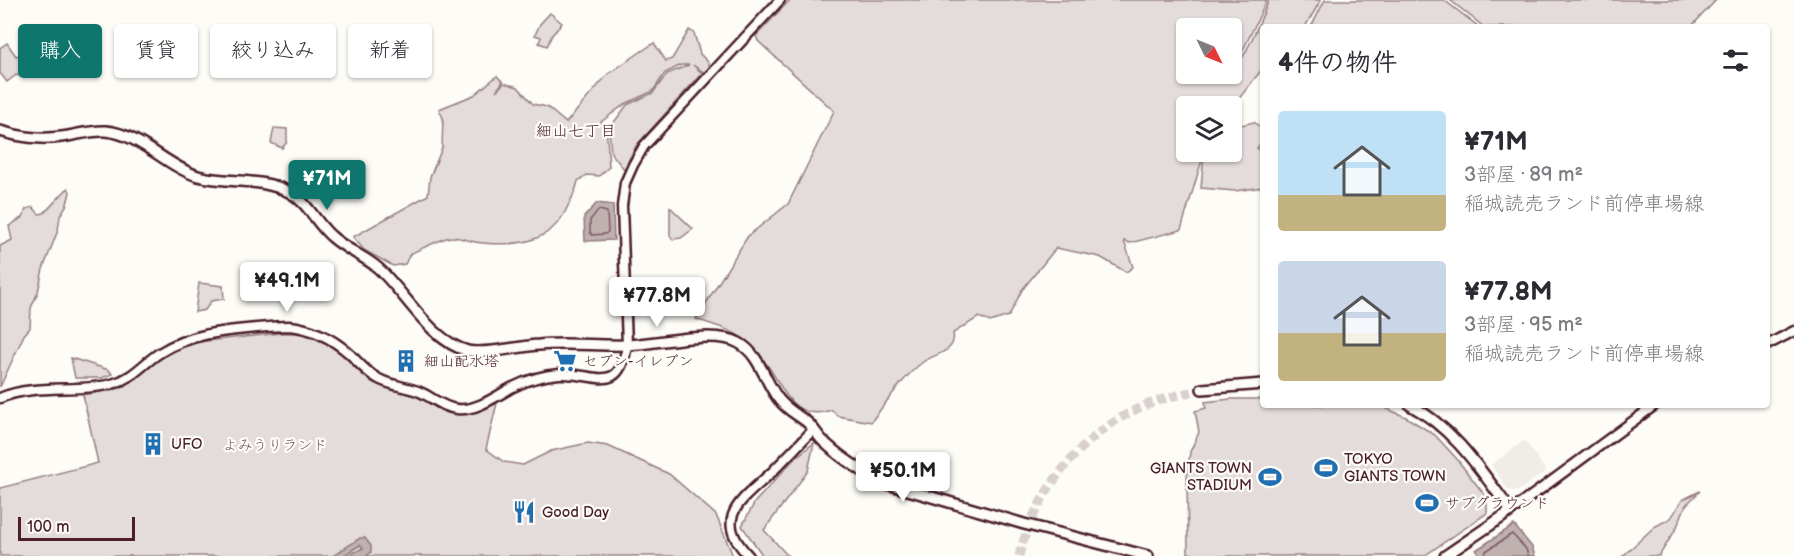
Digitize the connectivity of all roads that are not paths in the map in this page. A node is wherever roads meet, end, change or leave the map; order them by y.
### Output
1 (780, 0) edge
2 (0, 131) edge
3 (1794, 331) edge
4 (1770, 343) edge
5 (627, 345) junction
6 (1260, 384) edge
7 (1202, 389) tunnel mouth
8 (0, 398) edge
9 (1415, 408) edge
10 (1651, 408) edge
11 (814, 429) junction
12 (1510, 510) junction
13 (749, 556) edge
14 (1148, 556) edge
15 (1445, 556) edge

1 - 5 street
2 - 5 main road
3 - 4 street
5 - 8 street
5 - 11 main road
6 - 7 main road
9 - 12 main road
10 - 12 street
11 - 13 street
11 - 14 main road
12 - 15 main road

